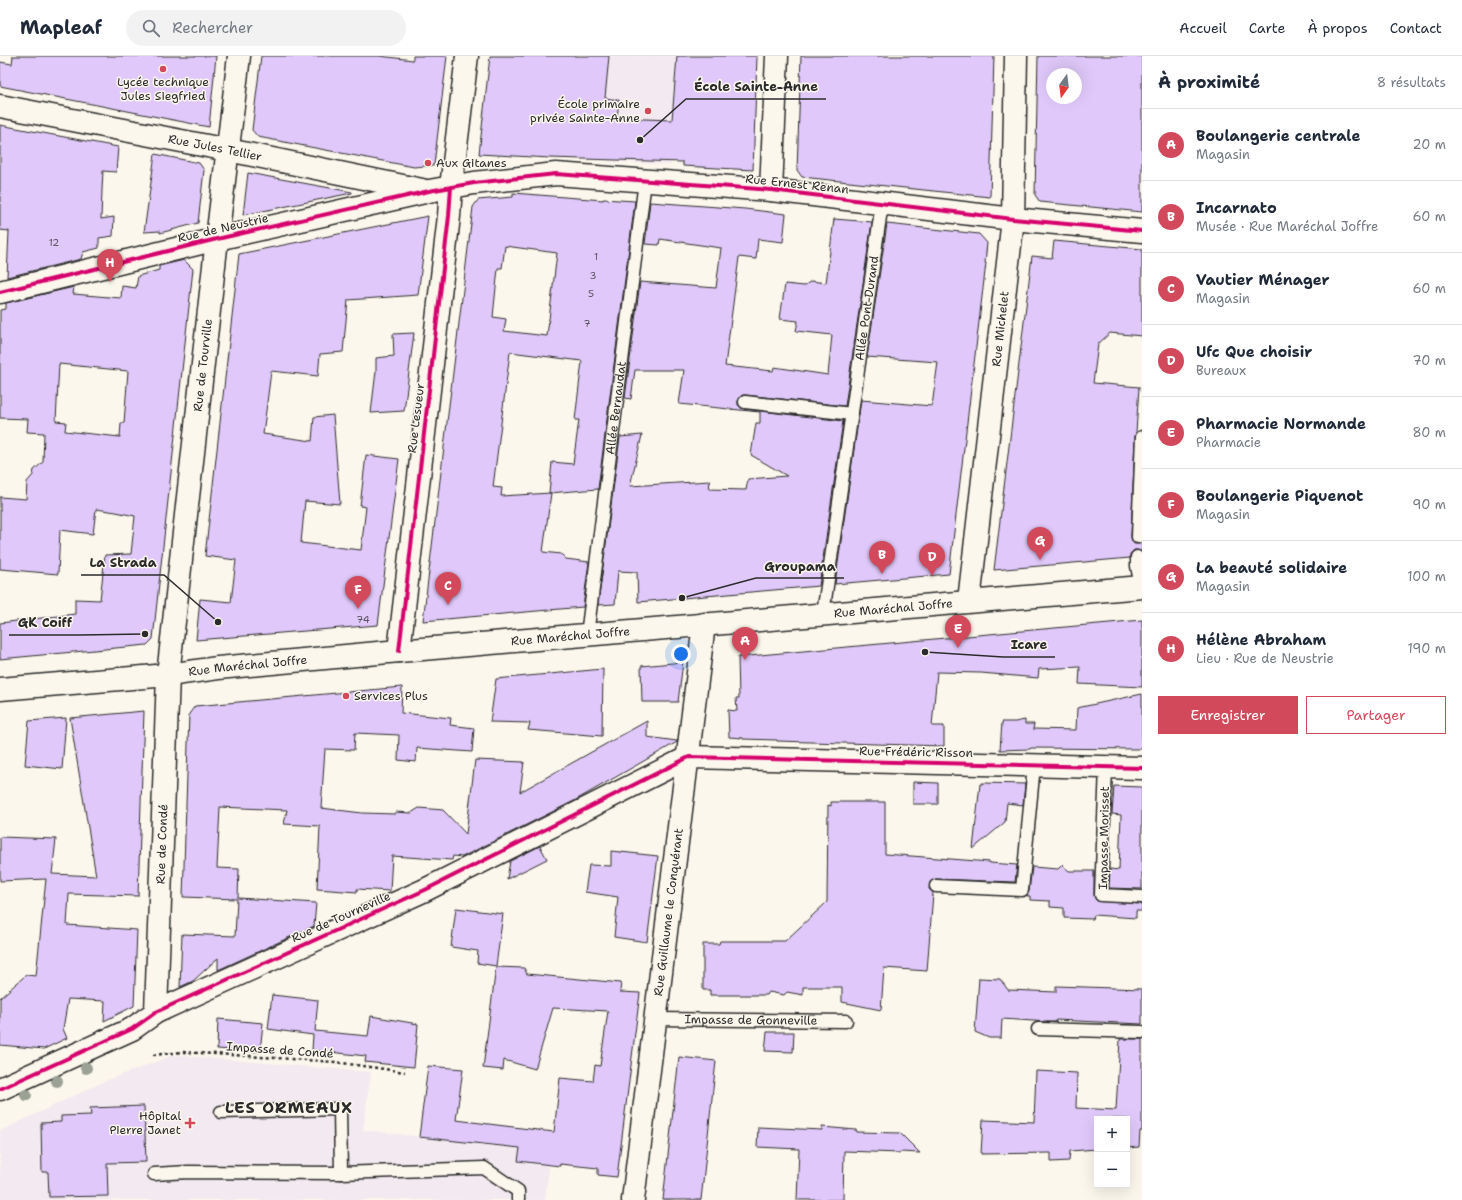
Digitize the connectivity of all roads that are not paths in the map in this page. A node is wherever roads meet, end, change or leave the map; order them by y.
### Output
1 (239, 56) edge
2 (467, 56) edge
3 (777, 56) edge
4 (1016, 56) edge
5 (0, 106) edge
6 (228, 150) junction
7 (645, 181) junction
8 (450, 187) junction
9 (771, 190) junction
10 (429, 191) junction
11 (882, 203) junction
12 (1013, 219) junction
13 (1142, 231) edge
14 (217, 239) junction
15 (0, 292) edge
16 (744, 402) dead end
17 (852, 414) junction
18 (1142, 437) edge
19 (1141, 461) edge
20 (1138, 537) dead end
21 (1137, 557) dead end
22 (1141, 587) edge
23 (969, 601) junction
24 (823, 614) junction
25 (704, 624) junction
26 (587, 635) junction
27 (399, 650) junction
28 (168, 675) junction
29 (0, 689) edge
30 (689, 757) junction
31 (1034, 765) junction
32 (1106, 767) junction
33 (1142, 768) edge
34 (936, 886) dead end
35 (1142, 897) edge
36 (156, 1012) junction
37 (655, 1019) junction
38 (846, 1020) dead end
39 (1038, 1029) dead end
40 (1142, 1032) edge
41 (0, 1089) edge
42 (221, 1112) dead end
43 (341, 1173) junction
44 (154, 1174) dead end
45 (518, 1200) edge
46 (633, 1200) edge

1 - 6 street, Rue de Tourville
2 - 8 street, Rue Lesueur
3 - 9 street
4 - 12 street, Rue Michelet
5 - 6 street, Rue Jules Tellier
6 - 10 street, Rue Jules Tellier
6 - 14 street, Rue de Tourville
7 - 8 street, Rue Ernest Renan
7 - 9 street, Rue Ernest Renan
7 - 26 lane, Allée Bernaudat
8 - 10 street, Rue de Neustrie
8 - 27 street, Rue Lesueur
9 - 11 street, Rue Ernest Renan
10 - 14 street, Rue de Neustrie
11 - 12 street, Rue Ernest Renan
11 - 17 lane, Allée Pont-Durand
12 - 13 street, Rue Ernest Renan
12 - 23 street, Rue Michelet
14 - 15 street, Rue de Neustrie
14 - 28 street, Rue de Tourville
16 - 17 lane
17 - 24 lane, Allée Pont-Durand
18 - 19 lane
19 - 20 lane
21 - 22 lane
22 - 23 street, Rue Maréchal Joffre
23 - 24 street, Rue Maréchal Joffre
24 - 25 street, Rue Maréchal Joffre
25 - 26 street, Rue Maréchal Joffre
25 - 30 street, Rue Guillaume le Conquérant
26 - 27 street, Rue Maréchal Joffre
27 - 28 street, Rue Maréchal Joffre
28 - 29 street, Rue Maréchal Joffre
28 - 36 street, Rue de Condé
30 - 31 street, Rue Frédéric Risson
30 - 36 street, Rue de Tourneville
30 - 37 street, Rue Guillaume le Conquérant
31 - 32 street, Rue Frédéric Risson
31 - 34 lane
32 - 33 street, Rue Frédéric Risson
32 - 35 lane, Impasse Morisset
36 - 41 street, Rue de Tourneville
37 - 38 lane, Impasse de Gonneville
37 - 46 street, Rue Guillaume le Conquérant
39 - 40 lane
42 - 43 lane
43 - 44 lane
43 - 45 lane

